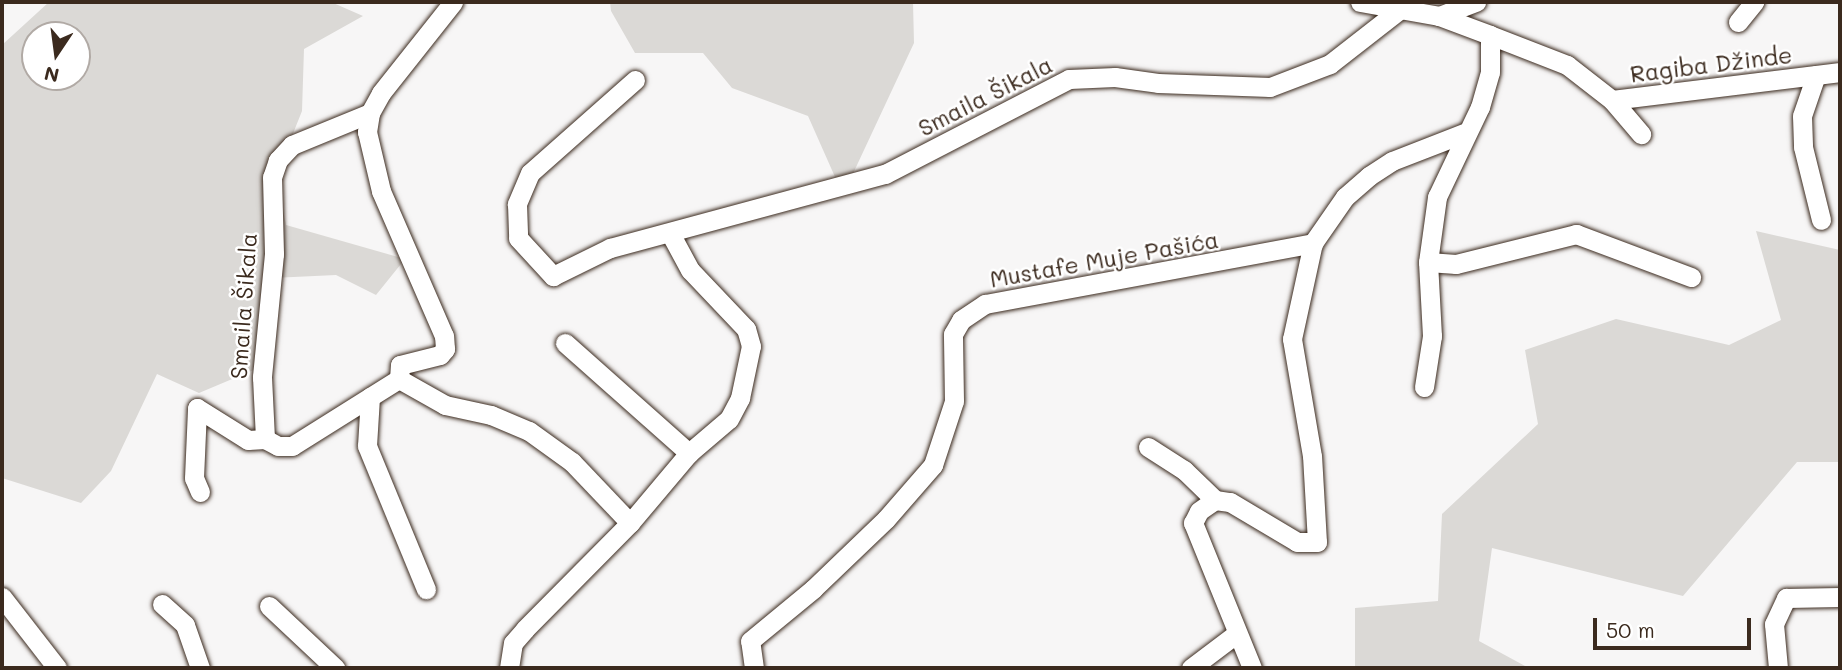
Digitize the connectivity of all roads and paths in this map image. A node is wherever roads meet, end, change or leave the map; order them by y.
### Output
1 (453, 2) edge
2 (1360, 2) edge
3 (1476, 2) edge
4 (1754, 2) edge
5 (1399, 10) junction
6 (1439, 16) junction
7 (1738, 22) dead end
8 (1489, 35) junction
9 (1840, 72) edge
10 (1815, 75) junction
11 (635, 80) dead end
12 (1612, 100) junction
13 (370, 113) junction
14 (1464, 133) junction
15 (1641, 134) dead end
16 (1822, 220) dead end
17 (670, 233) junction
18 (1313, 243) junction
19 (1428, 262) junction
20 (1691, 276) dead end
21 (565, 343) dead end
22 (399, 379) junction
23 (1424, 387) dead end
24 (370, 397) junction
25 (265, 439) junction
26 (1148, 447) dead end
27 (689, 453) junction
28 (200, 492) dead end
29 (1215, 500) junction
30 (629, 523) junction
31 (426, 589) dead end
32 (2, 597) edge
33 (1840, 597) edge
34 (162, 604) dead end
35 (269, 606) dead end
36 (1236, 634) junction
37 (57, 668) edge
38 (201, 668) edge
39 (335, 668) edge
40 (509, 668) edge
41 (754, 668) edge
42 (1191, 668) edge
43 (1252, 668) edge
44 (1778, 668) edge

1 - 13 street
2 - 5 street
3 - 6 street
4 - 7 street
5 - 6 street
5 - 17 street, Smaila Šikala
6 - 8 street
8 - 12 street
8 - 14 street
9 - 10 street, Ragiba Džinde
10 - 12 street, Ragiba Džinde
10 - 16 street, Ragiba Džinde
11 - 17 street, Smaila Šikala
12 - 15 street
13 - 22 street
13 - 25 street, Smaila Šikala
14 - 18 street
14 - 19 street
17 - 27 street
18 - 29 street
18 - 41 street, Mustafe Muje Pašića
19 - 20 street
19 - 23 street
21 - 27 street
22 - 24 street
22 - 30 street
24 - 25 street
24 - 31 street
25 - 28 street
26 - 29 street
27 - 30 street
29 - 36 street
30 - 40 street
32 - 37 street
33 - 44 street
34 - 38 street
35 - 39 street
36 - 42 street
36 - 43 street

